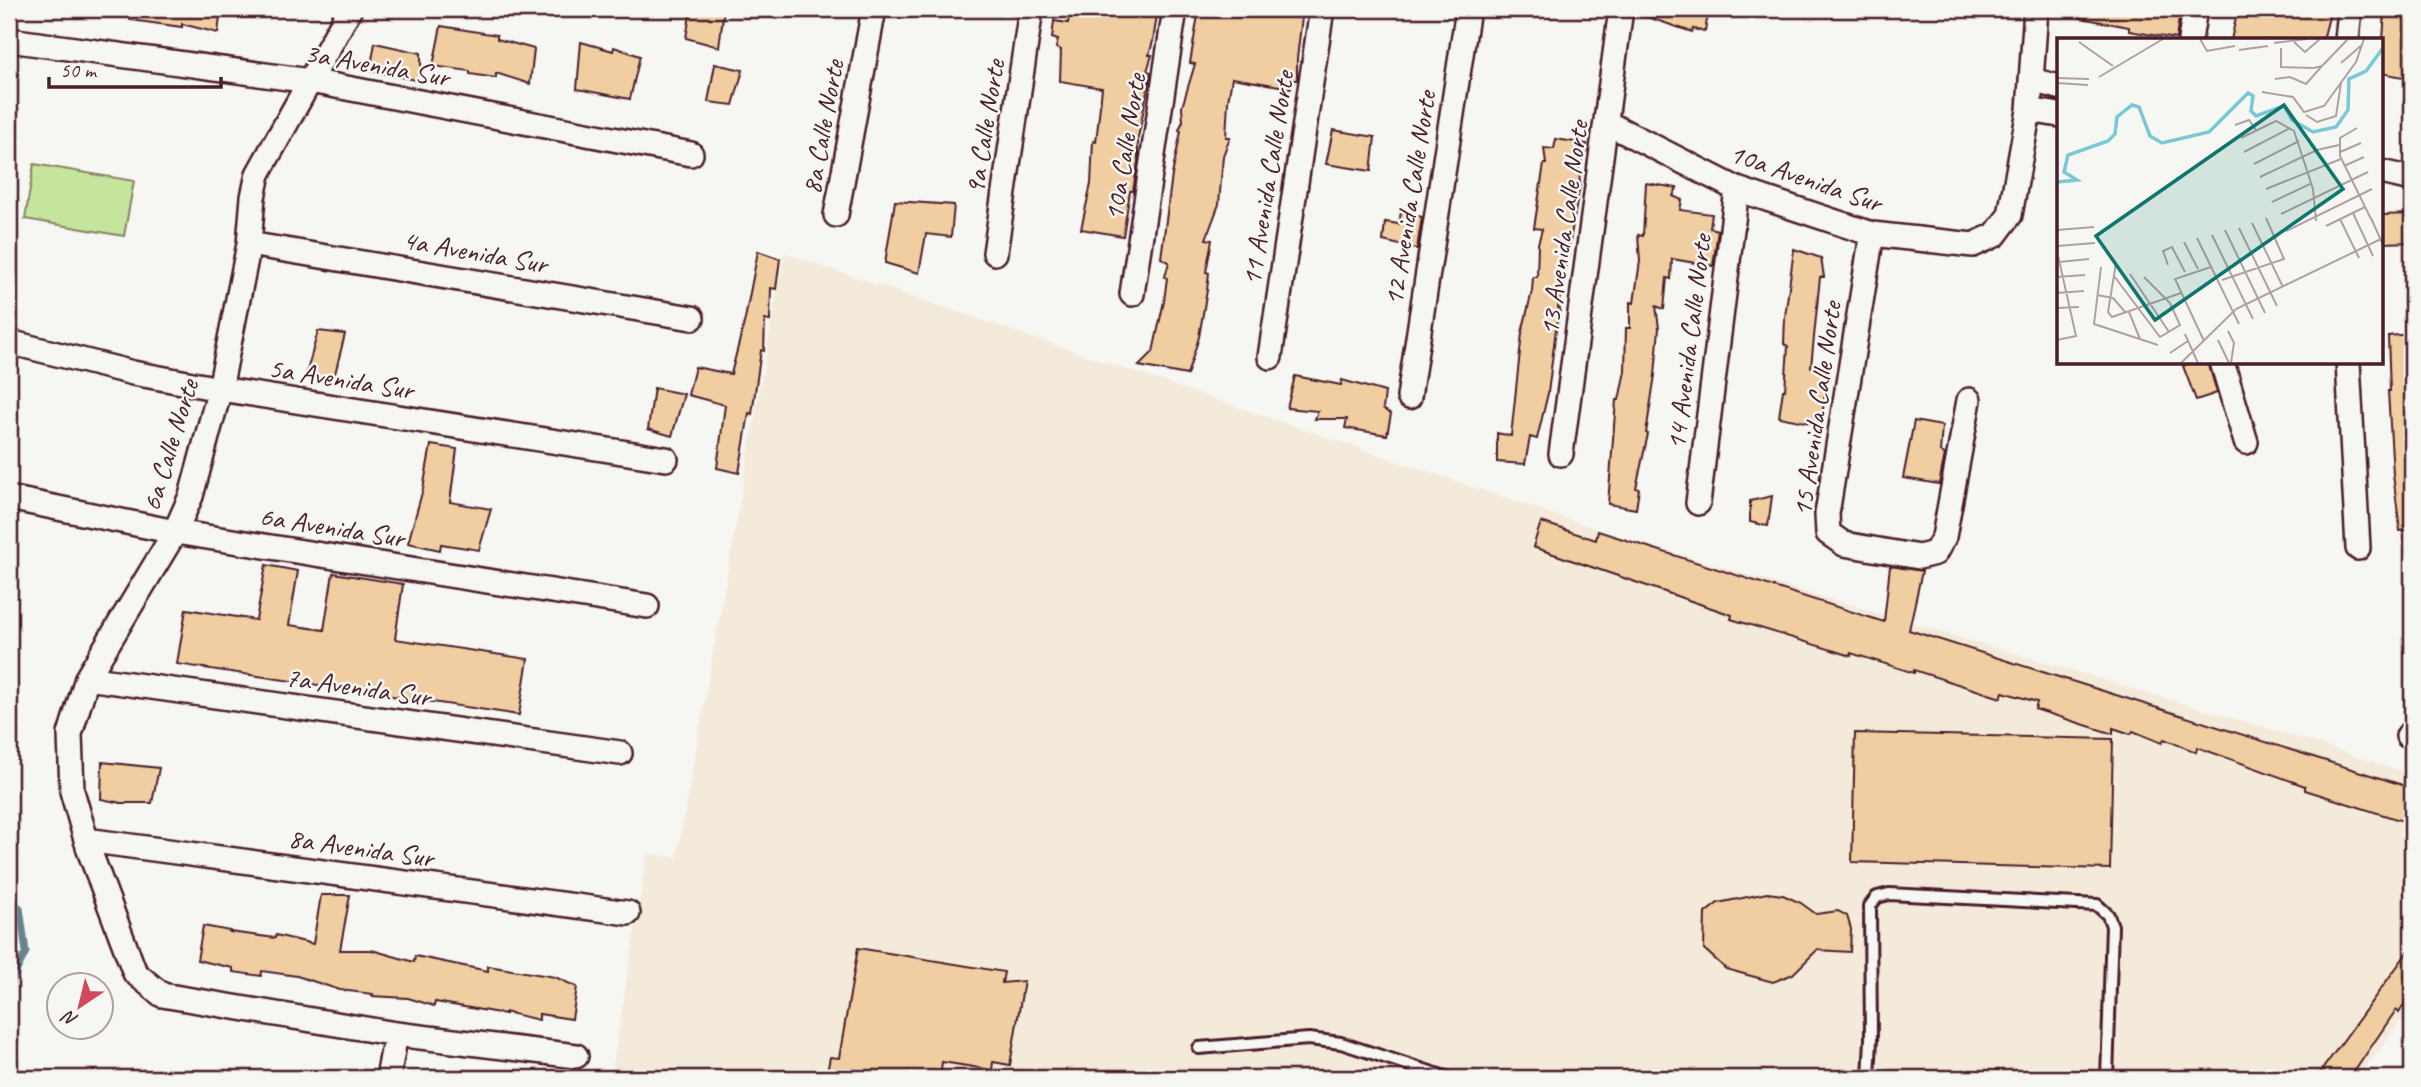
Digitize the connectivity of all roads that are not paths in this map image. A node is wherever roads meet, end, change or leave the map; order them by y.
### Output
1 (349, 9) edge
2 (874, 9) edge
3 (1031, 9) edge
4 (1175, 9) edge
5 (1322, 9) edge
6 (1468, 9) edge
7 (1622, 9) edge
8 (2036, 9) edge
9 (2194, 9) edge
10 (2350, 9) edge
11 (2190, 38) edge
12 (2347, 38) edge
13 (9, 40) edge
14 (2031, 80) junction
15 (310, 81) junction
16 (2057, 86) edge
17 (2029, 110) junction
18 (2057, 115) edge
19 (1607, 123) junction
20 (691, 154) dead end
21 (2382, 172) edge
22 (2412, 179) edge
23 (1737, 189) junction
24 (836, 215) dead end
25 (1872, 234) junction
26 (249, 244) junction
27 (995, 253) dead end
28 (1132, 294) dead end
29 (691, 318) dead end
30 (9, 342) edge
31 (1270, 357) dead end
32 (2223, 364) edge
33 (2348, 364) edge
34 (220, 389) junction
35 (1409, 397) dead end
36 (1969, 400) dead end
37 (2246, 442) dead end
38 (1561, 454) dead end
39 (666, 459) dead end
40 (9, 498) edge
41 (1698, 503) dead end
42 (175, 532) junction
43 (2358, 548) dead end
44 (648, 606) dead end
45 (88, 678) junction
46 (621, 753) dead end
47 (86, 840) junction
48 (628, 913) dead end
49 (396, 1034) junction
50 (1199, 1048) dead end
51 (576, 1056) dead end
52 (388, 1078) edge
53 (1449, 1078) edge
54 (1869, 1078) edge
55 (2107, 1078) edge

1 - 15 street, 6a Calle Norte
2 - 24 street, 8a Calle Norte
3 - 27 street, 9a Calle Norte
4 - 28 street, 10a Calle Norte
5 - 31 street, 11 Avenida Calle Norte
6 - 35 street, 12 Avenida Calle Norte
7 - 19 street, 13 Avenida Calle Norte
8 - 14 street
9 - 11 street
10 - 12 street
13 - 15 street, 3a Avenida Sur
14 - 16 street
14 - 17 street
15 - 20 street, 3a Avenida Sur
15 - 26 street, 6a Calle Norte
17 - 18 street
17 - 25 street, 10a Avenida Sur
19 - 23 street, 10a Avenida Sur
19 - 38 street, 13 Avenida Calle Norte
21 - 22 street
23 - 25 street, 10a Avenida Sur
23 - 41 street, 14 Avenida Calle Norte
25 - 36 street, 15 Avenida Calle Norte
26 - 29 street, 4a Avenida Sur
26 - 34 street, 6a Calle Norte
30 - 34 street, 5a Avenida Sur
32 - 37 street
33 - 43 street
34 - 39 street, 5a Avenida Sur
34 - 42 street, 6a Calle Norte
40 - 42 street, 6a Avenida Sur
42 - 44 street, 6a Avenida Sur
42 - 45 street, 6a Calle Norte
45 - 46 street, 7a Avenida Sur
45 - 47 street, 6a Calle Norte
47 - 48 street, 8a Avenida Sur
47 - 49 street, 6a Calle Norte
49 - 51 street
49 - 52 street
50 - 53 lane
54 - 55 lane

